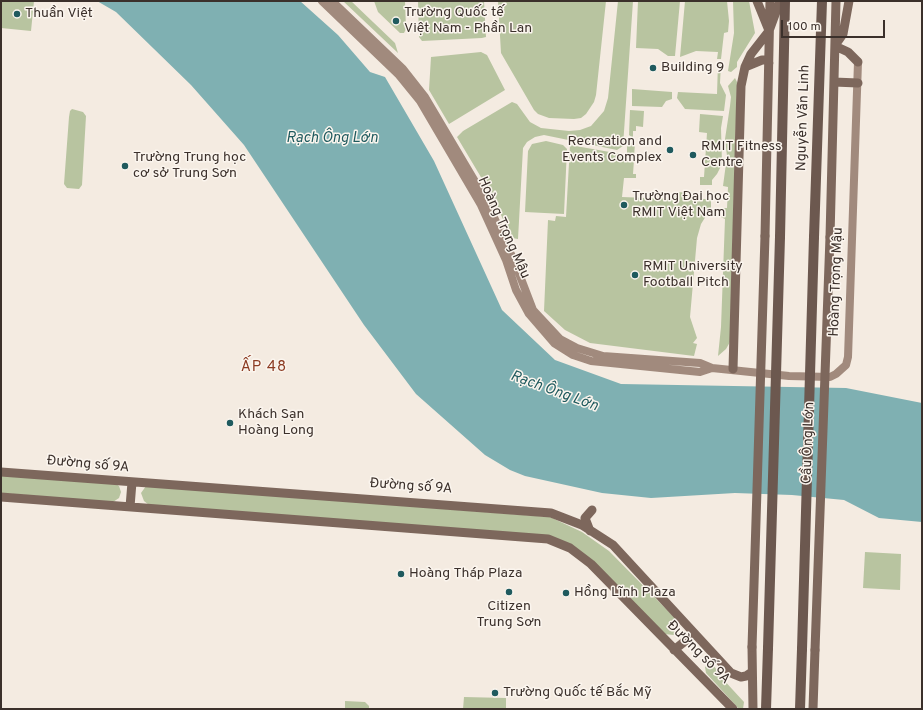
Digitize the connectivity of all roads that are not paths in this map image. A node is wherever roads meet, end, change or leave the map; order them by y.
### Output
1 (322, 1) edge
2 (332, 1) edge
3 (757, 1) edge
4 (770, 1) edge
5 (780, 1) edge
6 (785, 1) edge
7 (822, 1) edge
8 (836, 1) edge
9 (849, 1) edge
10 (769, 31) junction
11 (835, 46) junction
12 (858, 62) joint
13 (769, 63) junction
14 (745, 67) junction
15 (400, 71) junction
16 (834, 82) junction
17 (858, 83) junction
18 (814, 237) joint
19 (830, 237) joint
20 (734, 369) junction
21 (1, 472) edge
22 (132, 482) junction
23 (1, 497) edge
24 (130, 507) junction
25 (592, 510) dead end
26 (590, 531) junction
27 (694, 634) junction
28 (674, 650) junction
29 (752, 672) junction
30 (733, 709) edge
31 (753, 709) edge
32 (766, 709) edge
33 (800, 709) edge
34 (813, 709) edge

1 - 15 main road, Hoàng Trọng Mậu
2 - 15 main road, Hoàng Trọng Mậu
3 - 10 main road
4 - 10 main road
5 - 10 main road
6 - 32 highway, Nguyễn Văn Linh, bridge
7 - 18 highway, Nguyễn Văn Linh
8 - 11 main road, Nguyễn Văn Linh
9 - 11 main road, Nguyễn Văn Linh
10 - 13 main road
10 - 14 main road
11 - 12 main road
11 - 16 main road, Nguyễn Văn Linh
12 - 17 main road, Hoàng Trọng Mậu
13 - 14 main road
13 - 29 main road, bridge
14 - 20 main road
15 - 20 main road, Hoàng Trọng Mậu
16 - 17 main road
16 - 19 main road, Nguyễn Văn Linh
17 - 20 main road, Hoàng Trọng Mậu
18 - 33 highway, Cầu Ông Lớn, bridge
19 - 34 main road, Cầu Ông Lớn, bridge
21 - 22 main road, Đường số 9A
22 - 24 main road
22 - 26 main road, Đường số 9A
23 - 24 main road, Đường số 9A
24 - 28 main road, Đường số 9A
25 - 26 main road
26 - 27 main road, Đường số 9A
27 - 28 main road
27 - 29 main road, Đường số 9A
28 - 30 main road, Đường số 9A
29 - 31 main road

